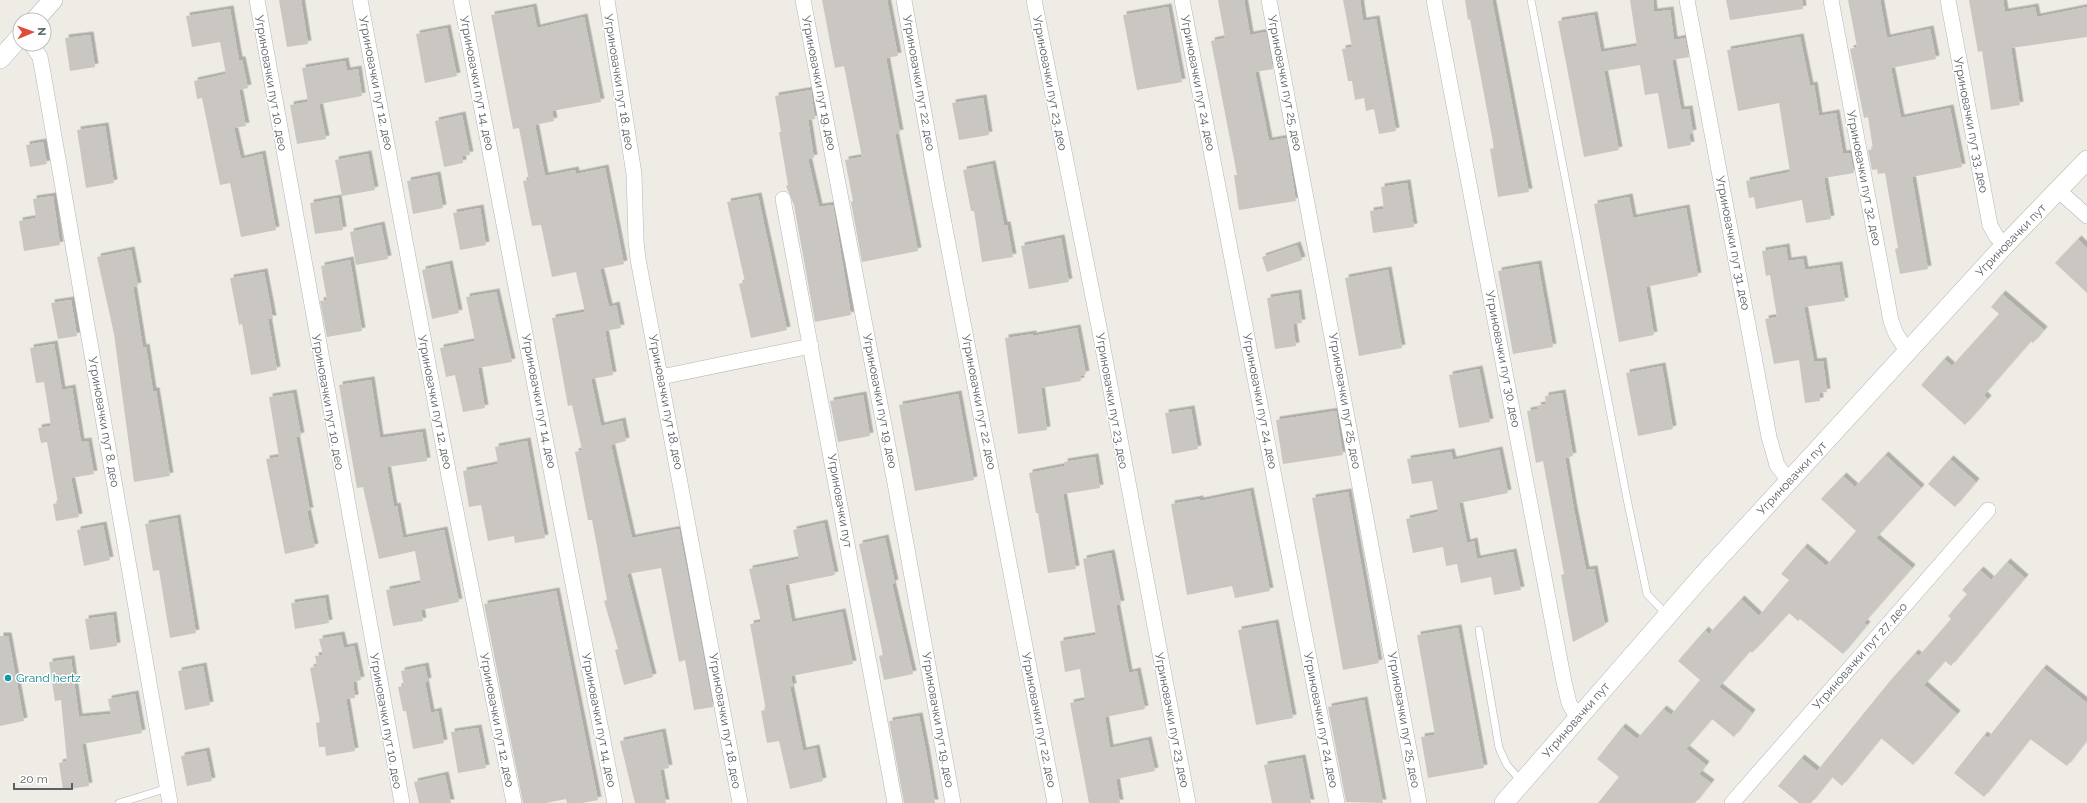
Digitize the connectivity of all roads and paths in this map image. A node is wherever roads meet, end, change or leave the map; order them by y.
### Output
1 (53, 0) edge
2 (257, 0) edge
3 (360, 0) edge
4 (461, 0) edge
5 (607, 0) edge
6 (803, 0) edge
7 (904, 0) edge
8 (1034, 0) edge
9 (1182, 0) edge
10 (1270, 0) edge
11 (1434, 0) edge
12 (1532, 0) edge
13 (1687, 0) edge
14 (1830, 0) edge
15 (1948, 0) edge
16 (42, 12) edge
17 (12, 46) edge
18 (37, 52) edge
19 (0, 59) edge
20 (2087, 160) edge
21 (2059, 191) junction
22 (783, 199) dead end
23 (2087, 216) edge
24 (2004, 245) junction
25 (811, 346) junction
26 (1908, 352) junction
27 (661, 377) junction
28 (1789, 481) junction
29 (1988, 510) dead end
30 (1667, 615) junction
31 (1479, 630) dead end
32 (1577, 717) junction
33 (1522, 782) junction
34 (169, 796) edge
35 (119, 803) edge
36 (402, 803) edge
37 (514, 803) edge
38 (615, 803) edge
39 (740, 803) edge
40 (895, 803) edge
41 (953, 803) edge
42 (1055, 803) edge
43 (1188, 803) edge
44 (1337, 803) edge
45 (1419, 803) edge
46 (1504, 803) edge
47 (1732, 803) edge

1 - 16 street
2 - 36 street, Угриновачки пут 10. део
3 - 37 street, Угриновачки пут 12. део
4 - 38 street, Угриновачки пут 14. део
5 - 27 street, Угриновачки пут 18. део
6 - 41 street, Угриновачки пут 19. део
7 - 42 street, Угриновачки пут 22. део
8 - 43 street, Угриновачки пут 23. део
9 - 44 street, Угриновачки пут 24. део
10 - 45 street, Угриновачки пут 25. део
11 - 32 street, Угриновачки пут 30. део
12 - 30 lane
13 - 28 street, Угриновачки пут 31. део
14 - 26 street, Угриновачки пут 32. део
15 - 24 street, Угриновачки пут 33. део
17 - 19 street
18 - 34 street, Угриновачки пут 8. део
20 - 21 street, Угриновачки пут
21 - 23 street
21 - 24 street, Угриновачки пут
22 - 25 street, Угриновачки пут
24 - 26 street, Угриновачки пут
25 - 27 street
25 - 40 street, Угриновачки пут
26 - 28 street, Угриновачки пут
27 - 39 street, Угриновачки пут 18. део
28 - 30 street, Угриновачки пут
29 - 47 street, Угриновачки пут 27. део
30 - 32 street, Угриновачки пут
31 - 33 lane
32 - 33 street, Угриновачки пут
33 - 46 street, Угриновачки пут
34 - 35 lane

